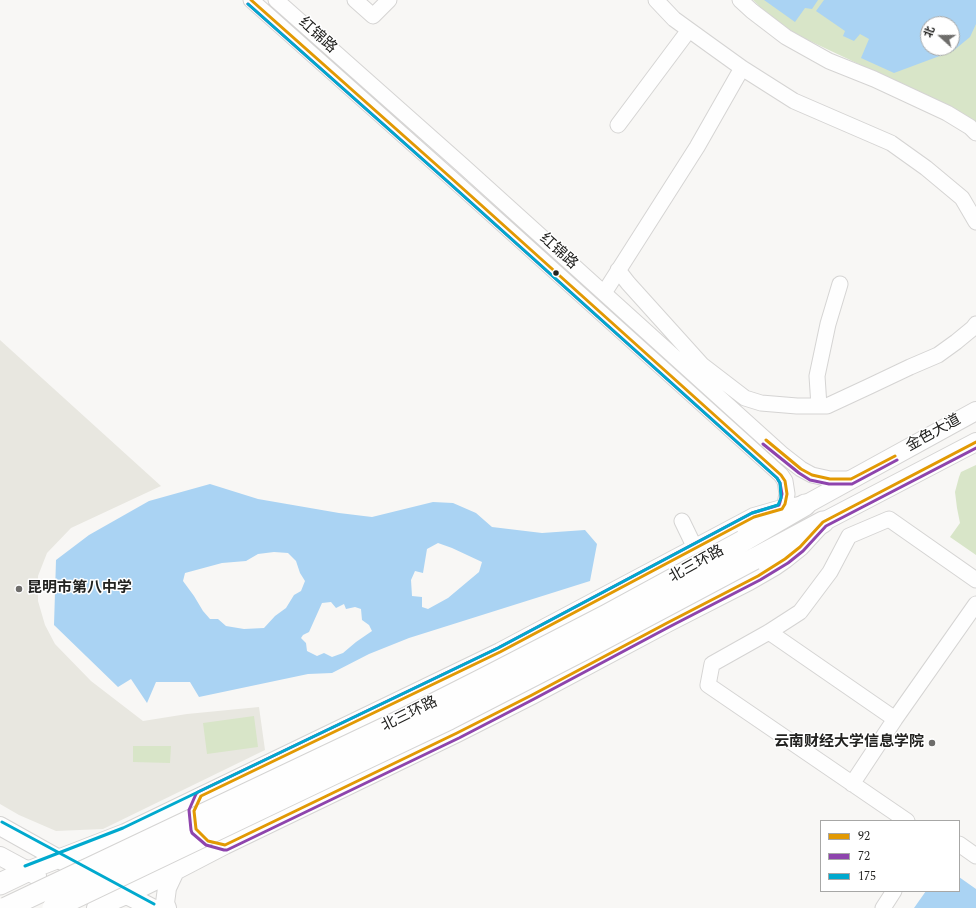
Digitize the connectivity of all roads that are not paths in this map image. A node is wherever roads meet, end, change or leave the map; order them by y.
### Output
1 (251, 0) edge
2 (276, 0) edge
3 (355, 0) edge
4 (389, 0) edge
5 (656, 0) edge
6 (740, 0) edge
7 (689, 30) junction
8 (742, 68) junction
9 (618, 125) dead end
10 (976, 133) edge
11 (976, 222) edge
12 (618, 270) junction
13 (840, 284) dead end
14 (604, 293) junction
15 (976, 324) edge
16 (819, 406) junction
17 (976, 411) edge
18 (976, 442) edge
19 (852, 479) junction
20 (805, 505) junction
21 (782, 509) junction
22 (682, 521) dead end
23 (823, 522) junction
24 (768, 527) junction
25 (695, 548) junction
26 (976, 580) edge
27 (976, 604) edge
28 (769, 632) junction
29 (895, 719) junction
30 (852, 784) junction
31 (201, 796) junction
32 (906, 820) edge
33 (0, 826) edge
34 (225, 844) junction
35 (960, 845) edge
36 (0, 856) edge
37 (976, 856) edge
38 (59, 859) junction
39 (27, 871) junction
40 (175, 871) junction
41 (0, 884) edge
42 (893, 892) edge
43 (126, 895) junction
44 (6, 908) edge
45 (53, 908) edge
46 (95, 908) edge
47 (152, 908) edge
48 (167, 908) edge
49 (883, 908) edge

1 - 21 street, 红锦路
2 - 14 street, 红锦路
3 - 4 street
5 - 7 street
6 - 10 street
7 - 8 street
7 - 9 street
8 - 11 street
8 - 12 street
12 - 14 street
12 - 16 street
13 - 16 street
14 - 19 street, 红锦路
15 - 16 street
17 - 19 main road, 金色大道
18 - 23 main road, 金色大道
19 - 20 main road, 金色大道
20 - 21 main road, 金色大道
20 - 24 highway, 北三环路
21 - 24 street
21 - 25 main road, 金色大道
22 - 25 street
23 - 34 main road, 金色大道
23 - 45 highway, 北三环路, bridge
24 - 44 highway, 北三环路, bridge
25 - 31 main road, 金色大道
26 - 28 street
27 - 29 street
28 - 29 street
28 - 30 street
29 - 30 street
30 - 32 street
31 - 34 main road
31 - 38 main road, 金色大道
33 - 38 main road
34 - 40 main road, 金色大道
35 - 37 street
36 - 39 main road
38 - 39 main road, 金色大道
38 - 43 main road
39 - 41 highway
39 - 46 main road
40 - 43 main road, 金色大道
40 - 48 main road
42 - 49 street
43 - 46 main road, 金色大道
43 - 47 main road

